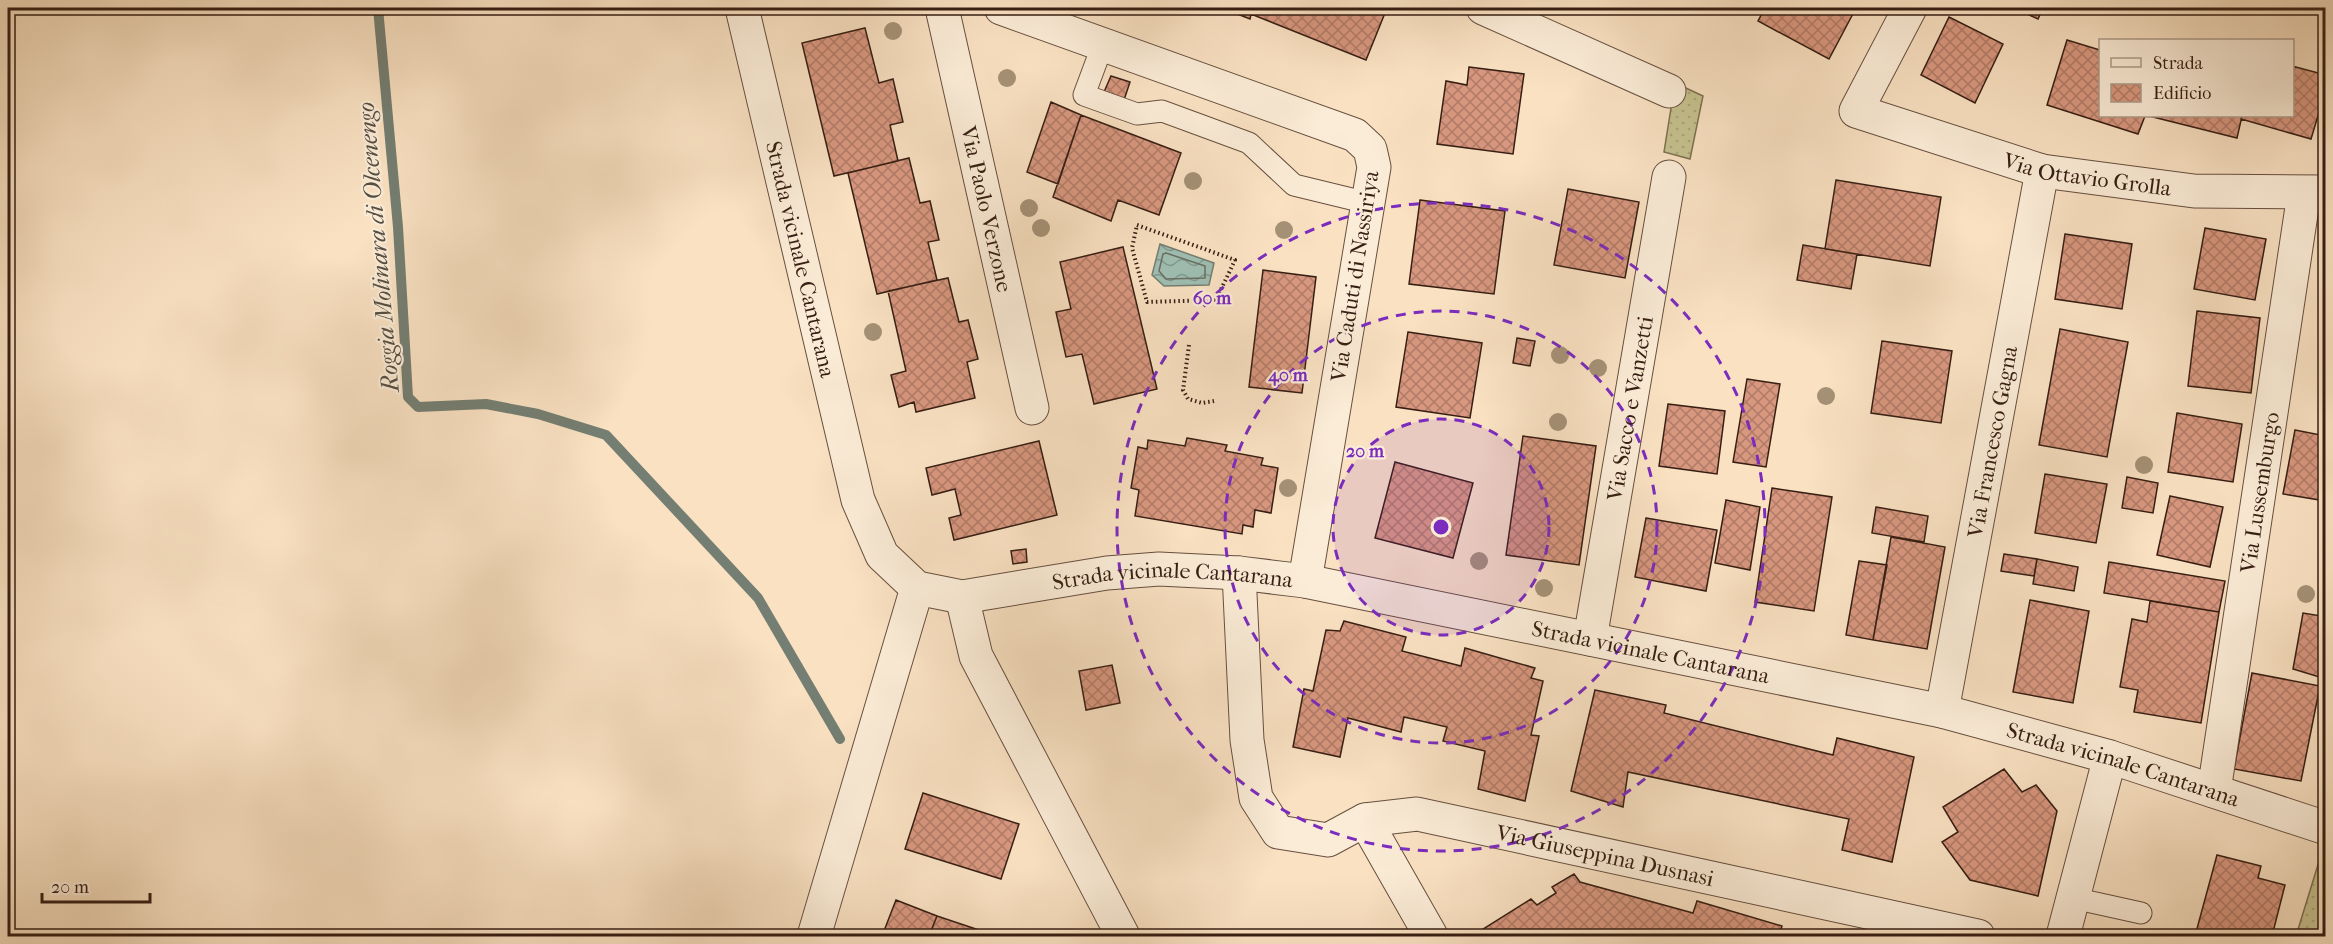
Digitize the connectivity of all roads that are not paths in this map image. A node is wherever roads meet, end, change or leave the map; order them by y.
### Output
1 (742, 8) edge
2 (942, 8) edge
3 (1001, 8) edge
4 (1483, 8) edge
5 (1910, 8) edge
6 (1103, 44) junction
7 (1669, 90) dead end
8 (2042, 171) junction
9 (1669, 177) dead end
10 (2315, 193) edge
11 (1368, 203) junction
12 (1032, 408) dead end
13 (1239, 573) junction
14 (1305, 581) junction
15 (917, 588) junction
16 (962, 597) junction
17 (1590, 639) junction
18 (1942, 711) junction
19 (2110, 757) junction
20 (2214, 791) junction
21 (1365, 820) junction
22 (2325, 828) edge
23 (2073, 898) junction
24 (2141, 913) dead end
25 (814, 936) edge
26 (1123, 936) edge
27 (1431, 936) edge
28 (1978, 936) edge
29 (2063, 936) edge

1 - 15 street, Strada vicinale Cantarana
2 - 12 street, Via Paolo Verzone
3 - 6 street, Via Caduti di Nassiriya
4 - 7 street
5 - 8 street, Via Ottavio Grolla
6 - 11 street, Via Caduti di Nassiriya
6 - 11 lane
8 - 10 street, Via Ottavio Grolla
8 - 18 street, Via Francesco Gagna
9 - 17 street, Via Sacco e Vanzetti
10 - 20 street, Via Lussemburgo
11 - 14 street, Via Caduti di Nassiriya
13 - 14 street, Strada vicinale Cantarana
13 - 16 street, Strada vicinale Cantarana
13 - 21 street
14 - 17 street, Strada vicinale Cantarana
15 - 16 street, Strada vicinale Cantarana
15 - 25 street
16 - 26 street
17 - 18 street, Strada vicinale Cantarana
18 - 19 street, Strada vicinale Cantarana
19 - 20 street, Strada vicinale Cantarana
19 - 23 street
20 - 22 street, Strada vicinale Cantarana
21 - 27 street
21 - 28 street, Via Giuseppina Dusnasi
23 - 24 lane
23 - 29 street

